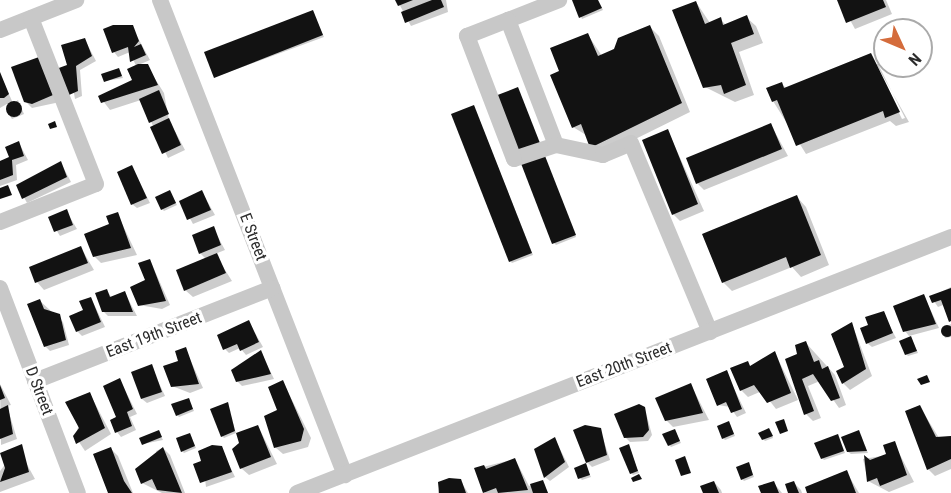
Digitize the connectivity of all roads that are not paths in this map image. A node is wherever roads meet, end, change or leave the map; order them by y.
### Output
1 (76, 0) edge
2 (160, 0) edge
3 (559, 0) edge
4 (31, 18) junction
5 (508, 20) junction
6 (0, 30) edge
7 (556, 145) junction
8 (0, 222) edge
9 (951, 237) edge
10 (0, 288) edge
11 (272, 288) junction
12 (5, 316) edge
13 (710, 332) junction
14 (35, 381) junction
15 (345, 475) junction
16 (78, 493) edge
17 (297, 493) edge

1 - 4 street
2 - 11 street, E Street
3 - 5 street
4 - 6 street
4 - 8 street
5 - 7 street
5 - 7 street
7 - 13 street
9 - 13 street, East 20th Street
10 - 12 street, D Street
11 - 14 street, East 19th Street
11 - 15 street, E Street
12 - 14 street, D Street
13 - 15 street, East 20th Street
14 - 16 street, D Street
15 - 17 street, East 20th Street

